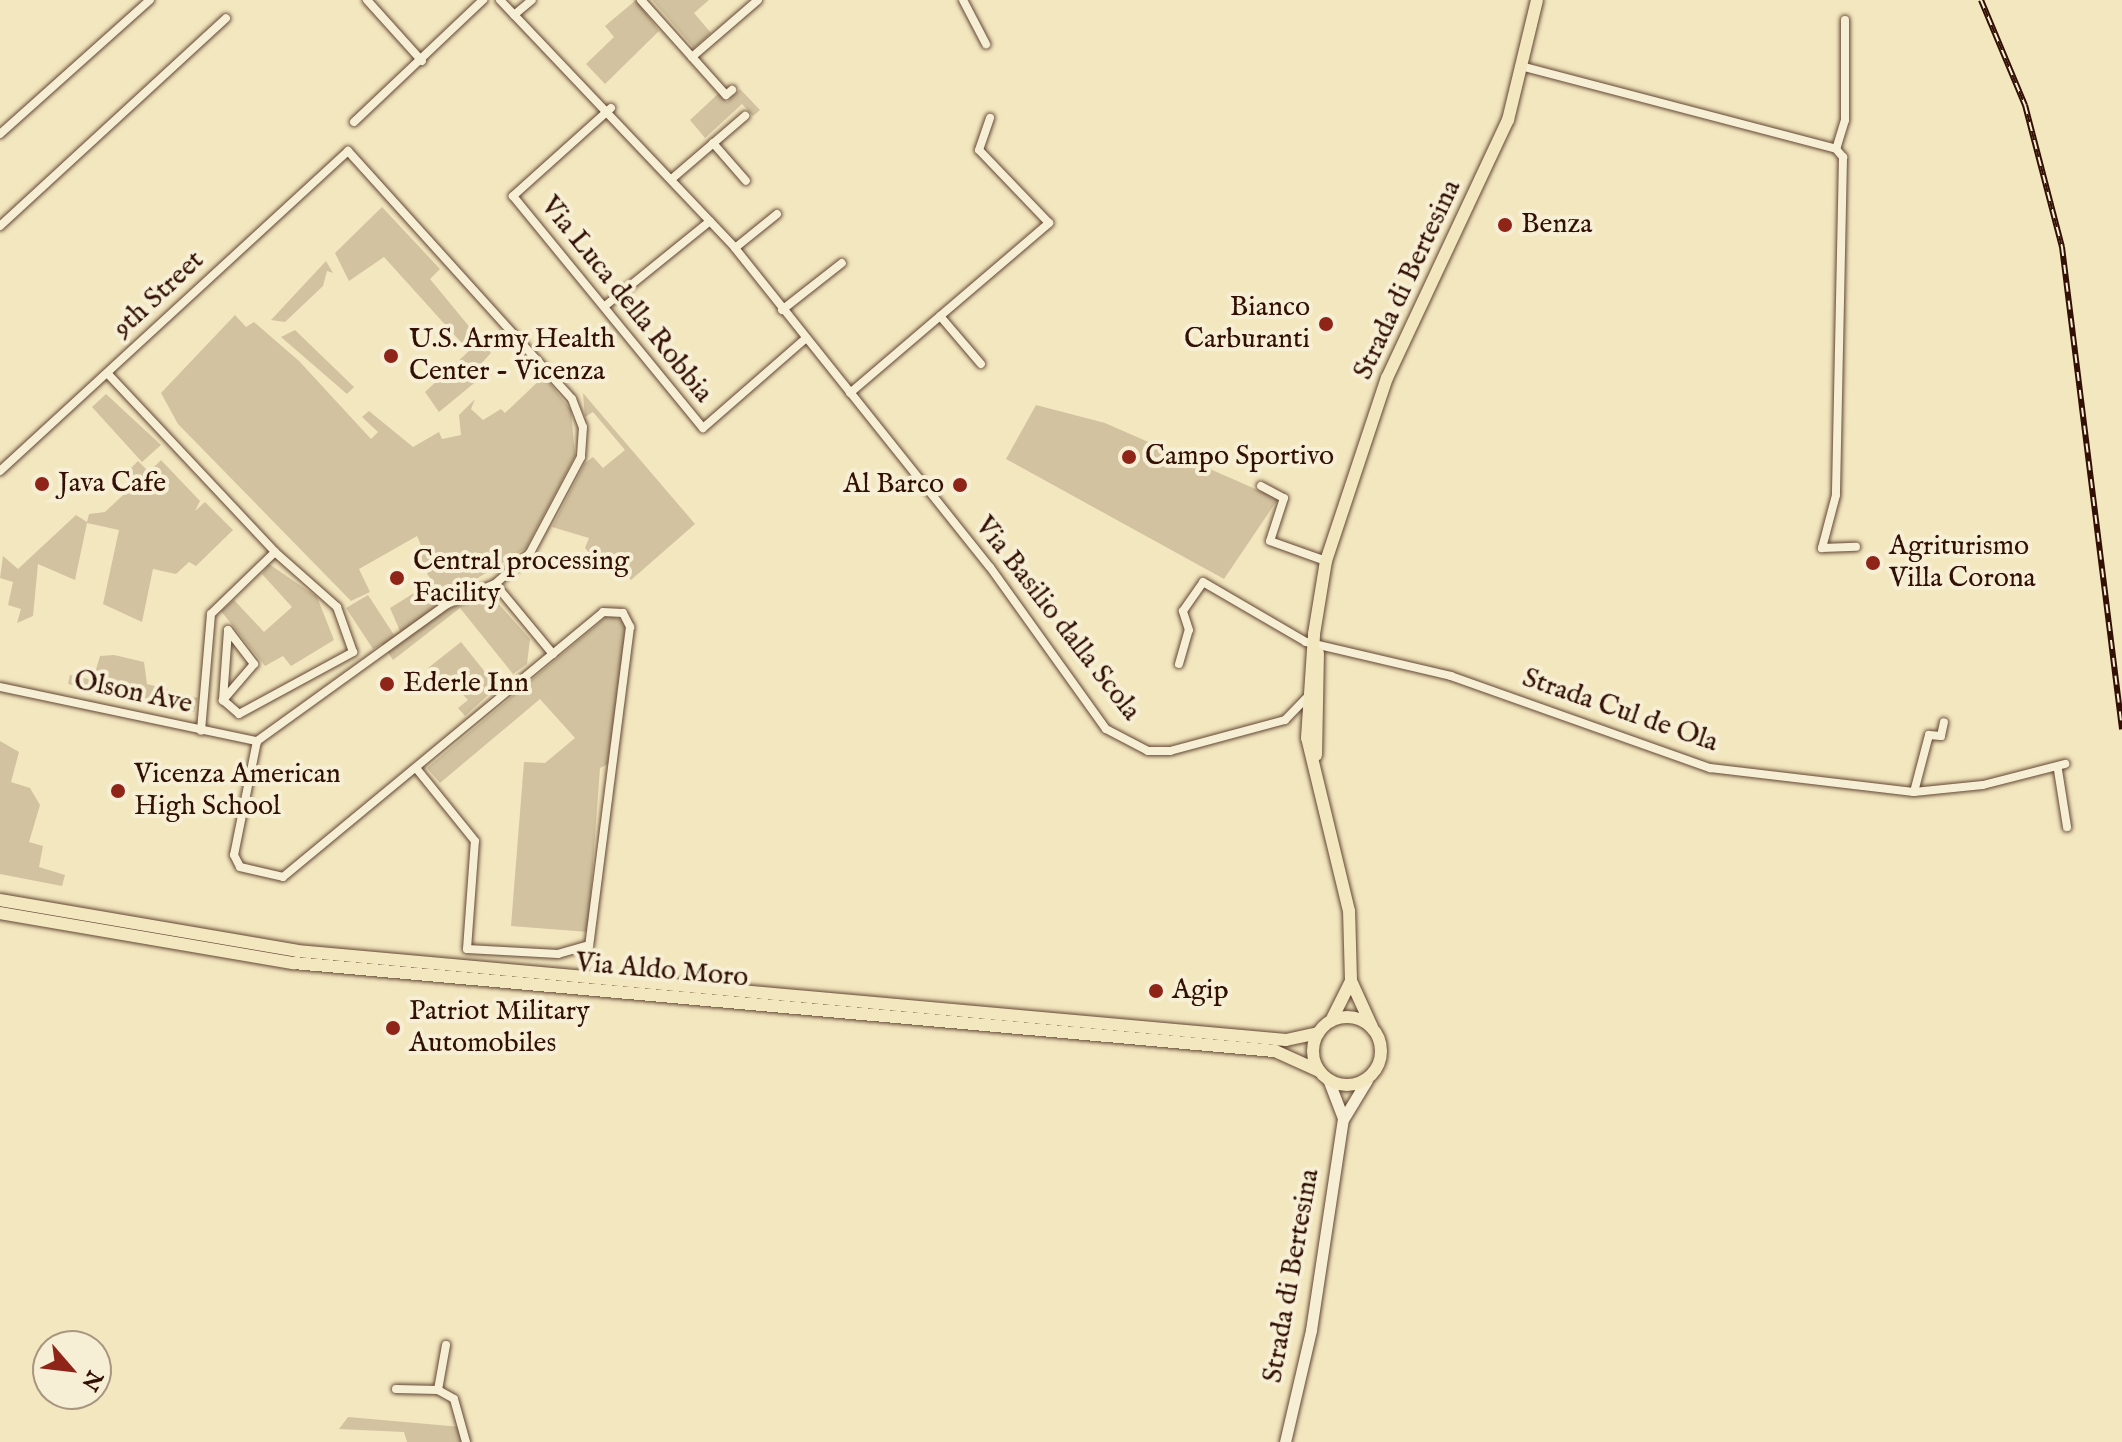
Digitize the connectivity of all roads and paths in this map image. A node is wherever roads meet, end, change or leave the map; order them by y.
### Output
1 (150, 0) edge
2 (367, 0) edge
3 (483, 0) edge
4 (500, 0) edge
5 (532, 0) edge
6 (641, 0) edge
7 (758, 0) edge
8 (963, 0) edge
9 (1537, 0) edge
10 (514, 15) junction
11 (226, 18) dead end
12 (1845, 20) dead end
13 (986, 44) dead end
14 (692, 57) junction
15 (422, 61) junction
16 (1524, 67) junction
17 (732, 90) dead end
18 (611, 108) junction
19 (745, 116) dead end
20 (990, 118) dead end
21 (354, 122) dead end
22 (0, 134) edge
23 (713, 143) junction
24 (1836, 149) junction
25 (674, 177) junction
26 (746, 181) dead end
27 (777, 214) dead end
28 (710, 221) junction
29 (0, 226) edge
30 (735, 248) junction
31 (842, 263) dead end
32 (605, 306) junction
33 (782, 310) junction
34 (940, 316) junction
35 (805, 339) junction
36 (981, 364) dead end
37 (108, 374) junction
38 (850, 393) junction
39 (0, 471) edge
40 (1261, 486) dead end
41 (1856, 547) dead end
42 (275, 552) junction
43 (1326, 561) junction
44 (495, 584) junction
45 (1316, 645) junction
46 (353, 652) junction
47 (553, 654) junction
48 (1179, 664) dead end
49 (359, 665) junction
50 (0, 687) edge
51 (223, 700) junction
52 (1302, 713) junction
53 (1285, 720) junction
54 (1944, 722) dead end
55 (201, 731) junction
56 (1306, 731) junction
57 (257, 741) junction
58 (1316, 743) junction
59 (417, 769) junction
60 (1316, 770) junction
61 (1983, 785) junction
62 (1914, 792) junction
63 (1985, 797) dead end
64 (2067, 827) dead end
65 (0, 900) edge
66 (0, 913) edge
67 (1351, 981) junction
68 (1331, 1021) junction
69 (1372, 1027) junction
70 (1318, 1033) junction
71 (1323, 1075) junction
72 (1367, 1080) junction
73 (1343, 1118) junction
74 (446, 1345) dead end
75 (396, 1389) dead end
76 (438, 1390) junction
77 (459, 1408) junction
78 (446, 1410) dead end
79 (466, 1442) edge
80 (1285, 1442) edge

1 - 22 street
2 - 15 street
3 - 15 street
4 - 10 street, Via Basilio dalla Scola
5 - 10 street
6 - 14 street
7 - 14 street
8 - 13 street
9 - 16 main road, Strada di Bertesina
10 - 18 street, Via Basilio dalla Scola
11 - 29 street
12 - 24 street
14 - 17 street
15 - 21 street
16 - 24 street
16 - 43 main road, Strada di Bertesina
18 - 25 street, Via Basilio dalla Scola
18 - 32 street, Via Luca della Robbia
19 - 23 street
20 - 34 street
23 - 25 street
23 - 26 street
24 - 41 street
25 - 28 street, Via Basilio dalla Scola
27 - 30 street
28 - 30 street, Via Basilio dalla Scola
28 - 32 street
30 - 33 street, Via Basilio dalla Scola
31 - 33 street
32 - 35 street, Via Luca della Robbia
33 - 35 street, Via Basilio dalla Scola
34 - 36 street
34 - 38 street
35 - 38 street, Via Basilio dalla Scola
37 - 39 street, 9th Street
37 - 42 street
37 - 44 street, 9th Street
38 - 53 street, Via Basilio dalla Scola
40 - 43 street
42 - 46 street
42 - 55 street
43 - 45 main road, Strada di Bertesina
44 - 47 street
44 - 49 street
45 - 48 street
45 - 52 main road, Strada di Bertesina
45 - 58 main road, Strada di Bertesina
45 - 62 street, Strada Cul de Ola
46 - 49 street
46 - 51 street
47 - 59 street
47 - 59 street
49 - 57 street
50 - 55 street, Olson Ave
51 - 51 street
52 - 53 street, Via Basilio dalla Scola
52 - 56 main road, Strada di Bertesina
52 - 58 street
53 - 56 street
54 - 62 street
55 - 57 street, Olson Ave
56 - 60 main road, Strada di Bertesina
57 - 59 street
58 - 60 main road, Strada di Bertesina
60 - 67 main road, Strada di Bertesina
61 - 62 street, Strada Cul de Ola
61 - 63 street
61 - 64 street, Strada Cul de Ola
65 - 70 main road, Via Aldo Moro
66 - 71 main road, Via Aldo Moro
67 - 68 main road, Strada di Bertesina
67 - 69 main road, Strada di Bertesina
68 - 69 main road
68 - 70 main road, Strada di Bertesina
69 - 72 main road, Strada di Bertesina
70 - 71 main road, Strada di Bertesina
71 - 72 main road
71 - 73 street, Strada di Bertesina
72 - 73 street, Strada di Bertesina
73 - 80 street, Strada di Bertesina
74 - 76 street
75 - 76 street
76 - 77 street
77 - 78 street
77 - 79 street

